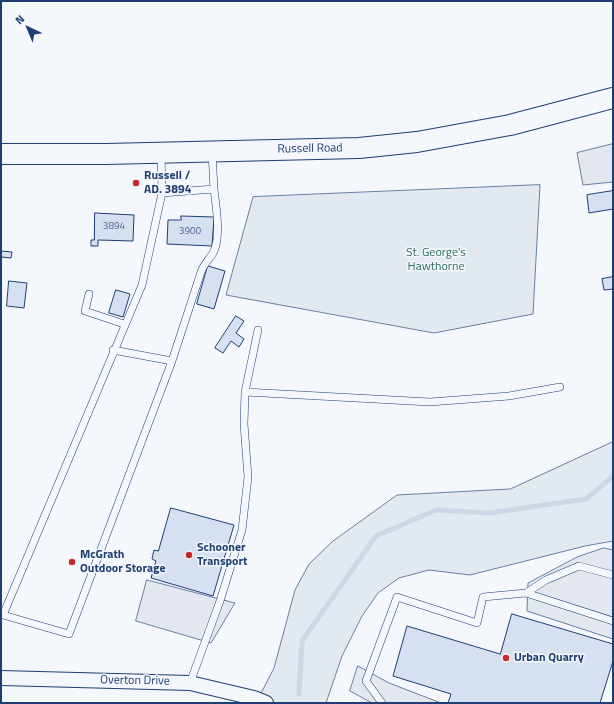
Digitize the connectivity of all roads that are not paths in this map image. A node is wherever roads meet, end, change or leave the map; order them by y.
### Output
1 (613, 98) edge
2 (212, 152) junction
3 (161, 153) junction
4 (1, 154) edge
5 (214, 189) junction
6 (162, 193) junction
7 (89, 294) dead end
8 (124, 324) junction
9 (258, 330) dead end
10 (113, 350) junction
11 (172, 361) junction
12 (560, 387) dead end
13 (245, 392) junction
14 (613, 575) edge
15 (526, 593) junction
16 (613, 620) edge
17 (1, 678) edge
18 (190, 683) junction
19 (266, 703) edge
20 (382, 703) edge

1 - 2 main road, Russell Road
2 - 3 main road, Russell Road
2 - 5 lane
3 - 4 main road, Russell Road
3 - 6 lane
5 - 6 lane
5 - 11 lane
6 - 8 lane
7 - 8 lane
8 - 10 lane
9 - 13 lane
10 - 11 lane
10 - 11 lane
12 - 13 lane
13 - 18 lane
14 - 15 lane
15 - 16 lane
15 - 20 lane
17 - 18 street, Overton Drive
18 - 19 street, Overton Drive

